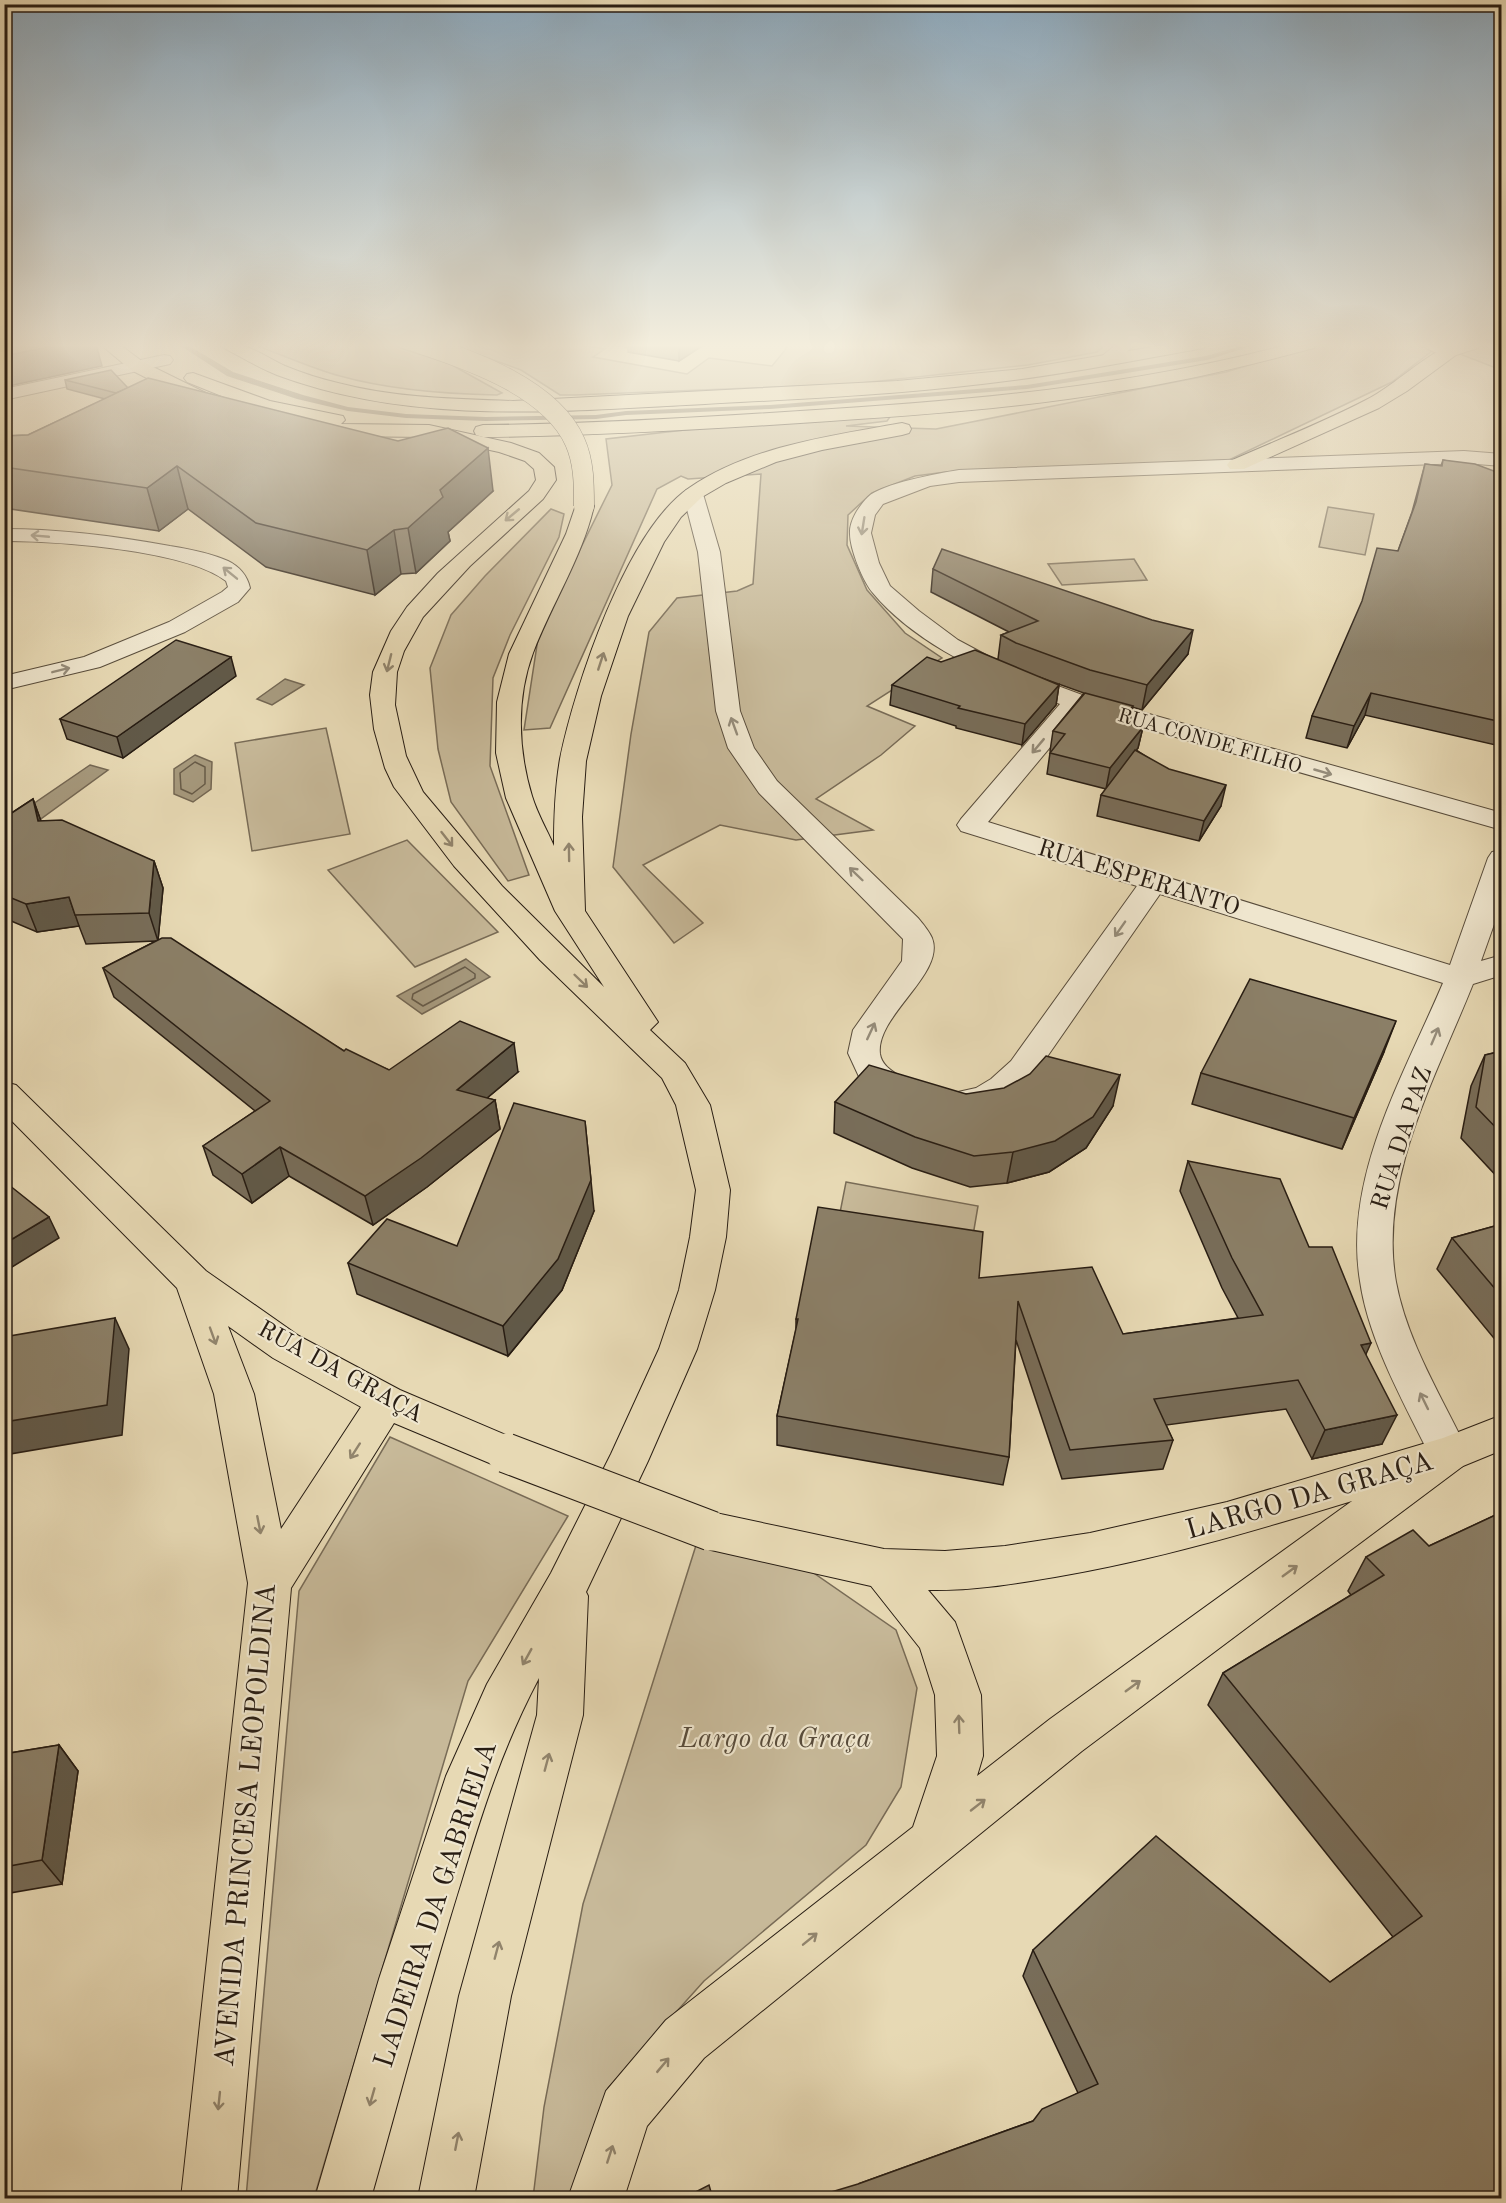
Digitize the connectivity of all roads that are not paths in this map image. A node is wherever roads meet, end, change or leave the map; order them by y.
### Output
1 (503, 447) edge
2 (577, 447) edge
3 (811, 447) edge
4 (1279, 447) edge
5 (1285, 447) edge
6 (1502, 460) edge
7 (1304, 463) junction
8 (1237, 465) junction
9 (693, 494) junction
10 (4, 536) edge
11 (4, 683) edge
12 (1076, 701) junction
13 (1502, 822) edge
14 (1502, 858) edge
15 (1154, 882) junction
16 (570, 911) junction
17 (1502, 965) edge
18 (1460, 978) junction
19 (674, 1071) junction
20 (4, 1093) edge
21 (193, 1281) junction
22 (386, 1402) junction
23 (1502, 1432) edge
24 (1449, 1454) junction
25 (711, 1531) joint
26 (884, 1569) junction
27 (270, 1583) junction
28 (566, 1587) junction
29 (932, 1841) junction
30 (209, 2199) edge
31 (343, 2199) edge
32 (446, 2199) edge
33 (596, 2199) edge

1 -> 19 main road, LADEIRA DA GABRIELA
2 - 16 main road, bridge
3 - 9 main road
4 - 8 main road
5 - 7 main road
6 - 7 street, RUA CONDE FILHO
7 - 8 street, RUA CONDE FILHO
8 -> 12 street, RUA CONDE FILHO
15 -> 9 street
16 -> 9 main road
11 -> 10 street
12 -> 13 street, RUA CONDE FILHO
12 -> 15 street, RUA ESPERANTO
14 - 18 street, RUA DA PAZ
15 - 18 street, RUA ESPERANTO
16 - 19 main road
17 - 18 street
24 -> 18 street, RUA DA PAZ
19 - 28 main road, LADEIRA DA GABRIELA
20 - 21 main road, RUA DA GRAÇA
21 - 22 main road, RUA DA GRAÇA
21 -> 27 main road, AVENIDA PRINCESA LEOPOLDINA
22 - 25 main road, RUA DA GRAÇA, bridge
22 -> 27 main road
23 - 24 main road
24 - 26 main road, LARGO DA GRAÇA
29 -> 24 main road, LARGO DA GRAÇA
25 - 26 main road, LARGO DA GRAÇA
29 -> 26 main road
27 -> 30 main road, AVENIDA PRINCESA LEOPOLDINA
28 -> 31 main road, LADEIRA DA GABRIELA
32 -> 28 main road, LADEIRA DA GABRIELA
33 -> 29 main road

